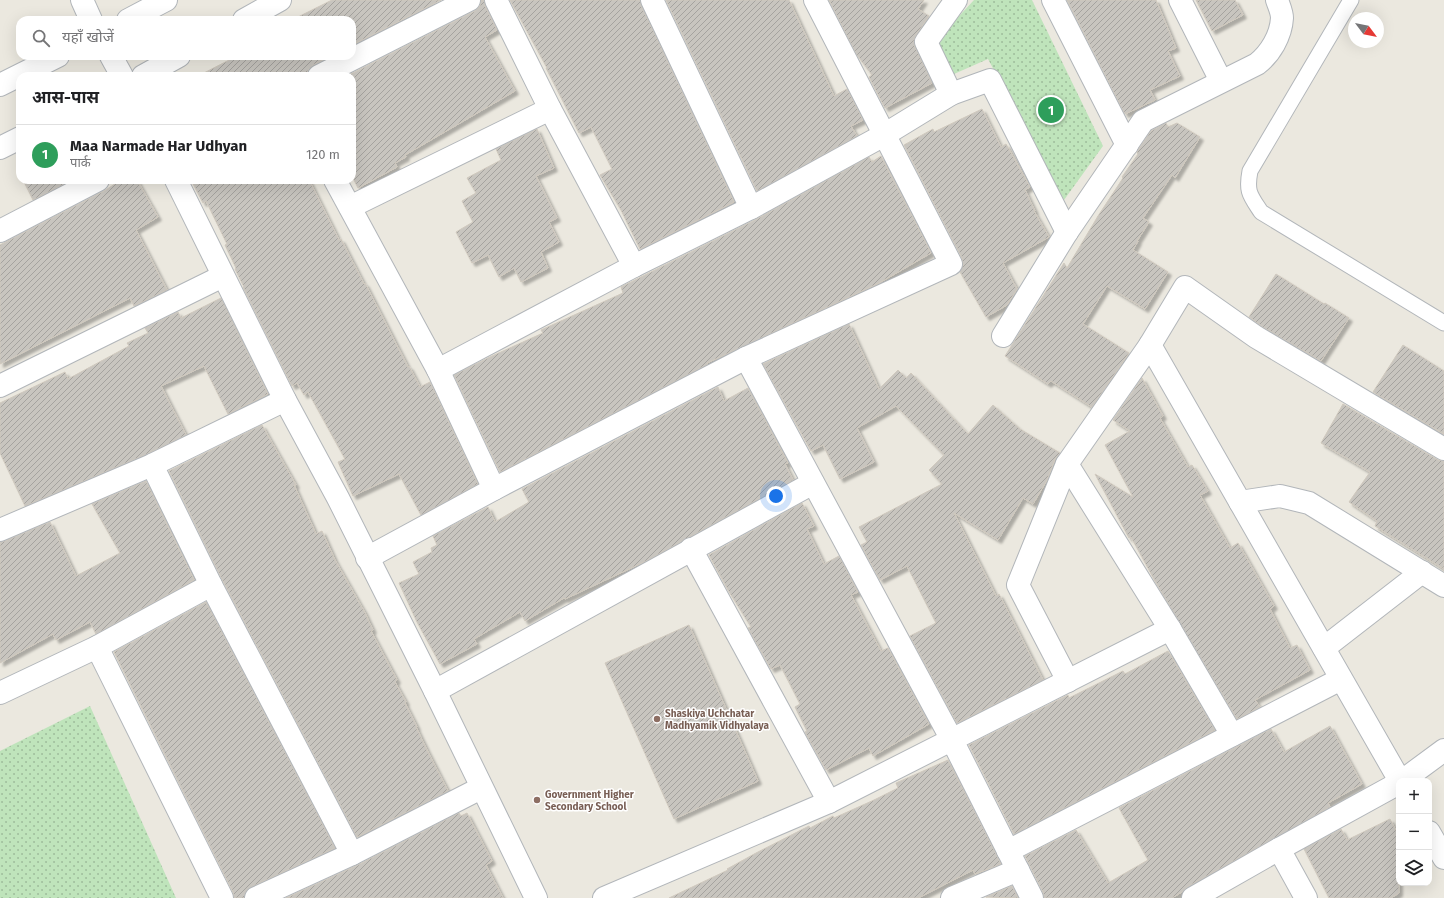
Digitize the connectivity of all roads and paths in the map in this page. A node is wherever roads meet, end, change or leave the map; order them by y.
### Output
1 (82, 0) edge
2 (166, 0) edge
3 (280, 0) edge
4 (469, 0) edge
5 (496, 0) edge
6 (652, 0) edge
7 (956, 0) edge
8 (1053, 0) edge
9 (1180, 0) edge
10 (1277, 0) edge
11 (1351, 0) edge
12 (817, 1) edge
13 (89, 16) edge
14 (136, 16) edge
15 (251, 16) edge
16 (356, 57) edge
17 (50, 60) edge
18 (112, 60) edge
19 (172, 60) edge
20 (351, 60) edge
21 (26, 72) edge
22 (120, 72) edge
23 (150, 72) edge
24 (327, 72) edge
25 (16, 77) edge
26 (1221, 81) junction
27 (0, 85) edge
28 (951, 94) junction
29 (550, 109) junction
30 (884, 135) junction
31 (16, 140) edge
32 (1127, 145) junction
33 (0, 148) edge
34 (90, 184) edge
35 (178, 184) edge
36 (337, 184) edge
37 (350, 206) junction
38 (751, 208) junction
39 (0, 231) edge
40 (1067, 232) junction
41 (634, 266) junction
42 (223, 276) junction
43 (1444, 323) edge
44 (1003, 336) dead end
45 (1150, 345) junction
46 (746, 358) junction
47 (438, 370) junction
48 (0, 386) edge
49 (285, 400) junction
50 (1444, 449) edge
51 (1067, 464) junction
52 (152, 465) junction
53 (813, 483) junction
54 (494, 489) junction
55 (1240, 502) junction
56 (0, 530) edge
57 (691, 549) junction
58 (367, 558) junction
59 (1422, 572) junction
60 (211, 585) junction
61 (1444, 586) edge
62 (1170, 629) junction
63 (98, 647) junction
64 (1324, 648) junction
65 (1341, 679) junction
66 (1068, 681) junction
67 (435, 691) junction
68 (0, 693) edge
69 (1232, 735) junction
70 (952, 740) junction
71 (1444, 750) edge
72 (1398, 778) edge
73 (1406, 778) edge
74 (1396, 784) edge
75 (481, 788) junction
76 (829, 802) junction
77 (1432, 837) edge
78 (1279, 848) junction
79 (1008, 851) junction
80 (352, 854) junction
81 (1444, 858) edge
82 (1018, 870) junction
83 (222, 898) edge
84 (256, 898) edge
85 (536, 898) edge
86 (604, 898) edge
87 (952, 898) edge
88 (1032, 898) edge
89 (1193, 898) edge
90 (1306, 898) edge

1 - 13 street
2 - 14 street
3 - 15 street
4 - 16 street
5 - 29 street
6 - 38 street
7 - 28 street
8 - 32 street
9 - 26 street
10 - 26 street
11 - 43 lane
12 - 30 street
17 - 21 street
18 - 22 street
19 - 23 street
20 - 24 street
25 - 27 street
26 - 32 street
28 - 30 street
28 - 40 street
29 - 37 street
29 - 41 street
30 - 38 street
30 - 46 street
31 - 33 street
32 - 40 street
34 - 39 street
35 - 42 street
36 - 37 street
37 - 47 street
38 - 41 street
40 - 44 street
41 - 47 street
42 - 48 street
42 - 49 street
45 - 50 street
45 - 51 street
45 - 55 street
46 - 53 street
46 - 54 street
47 - 54 street
49 - 52 street
49 - 58 street
51 - 62 street
51 - 66 street
52 - 56 street
52 - 60 street
53 - 57 street
53 - 70 street
54 - 58 street
55 - 59 street
55 - 64 street
57 - 67 street
57 - 76 street
58 - 67 street
59 - 61 street
59 - 64 street
60 - 63 street
60 - 80 street
62 - 66 street
62 - 69 street
63 - 68 street
63 - 83 street
64 - 65 street
65 - 69 street
65 - 72 street
66 - 70 street
67 - 75 street
69 - 79 street
70 - 76 street
70 - 79 street
71 - 73 street
74 - 78 street
75 - 80 street
75 - 85 street
76 - 86 street
77 - 81 street
78 - 89 street
78 - 90 street
79 - 82 street
80 - 84 street
82 - 87 street
82 - 88 street

